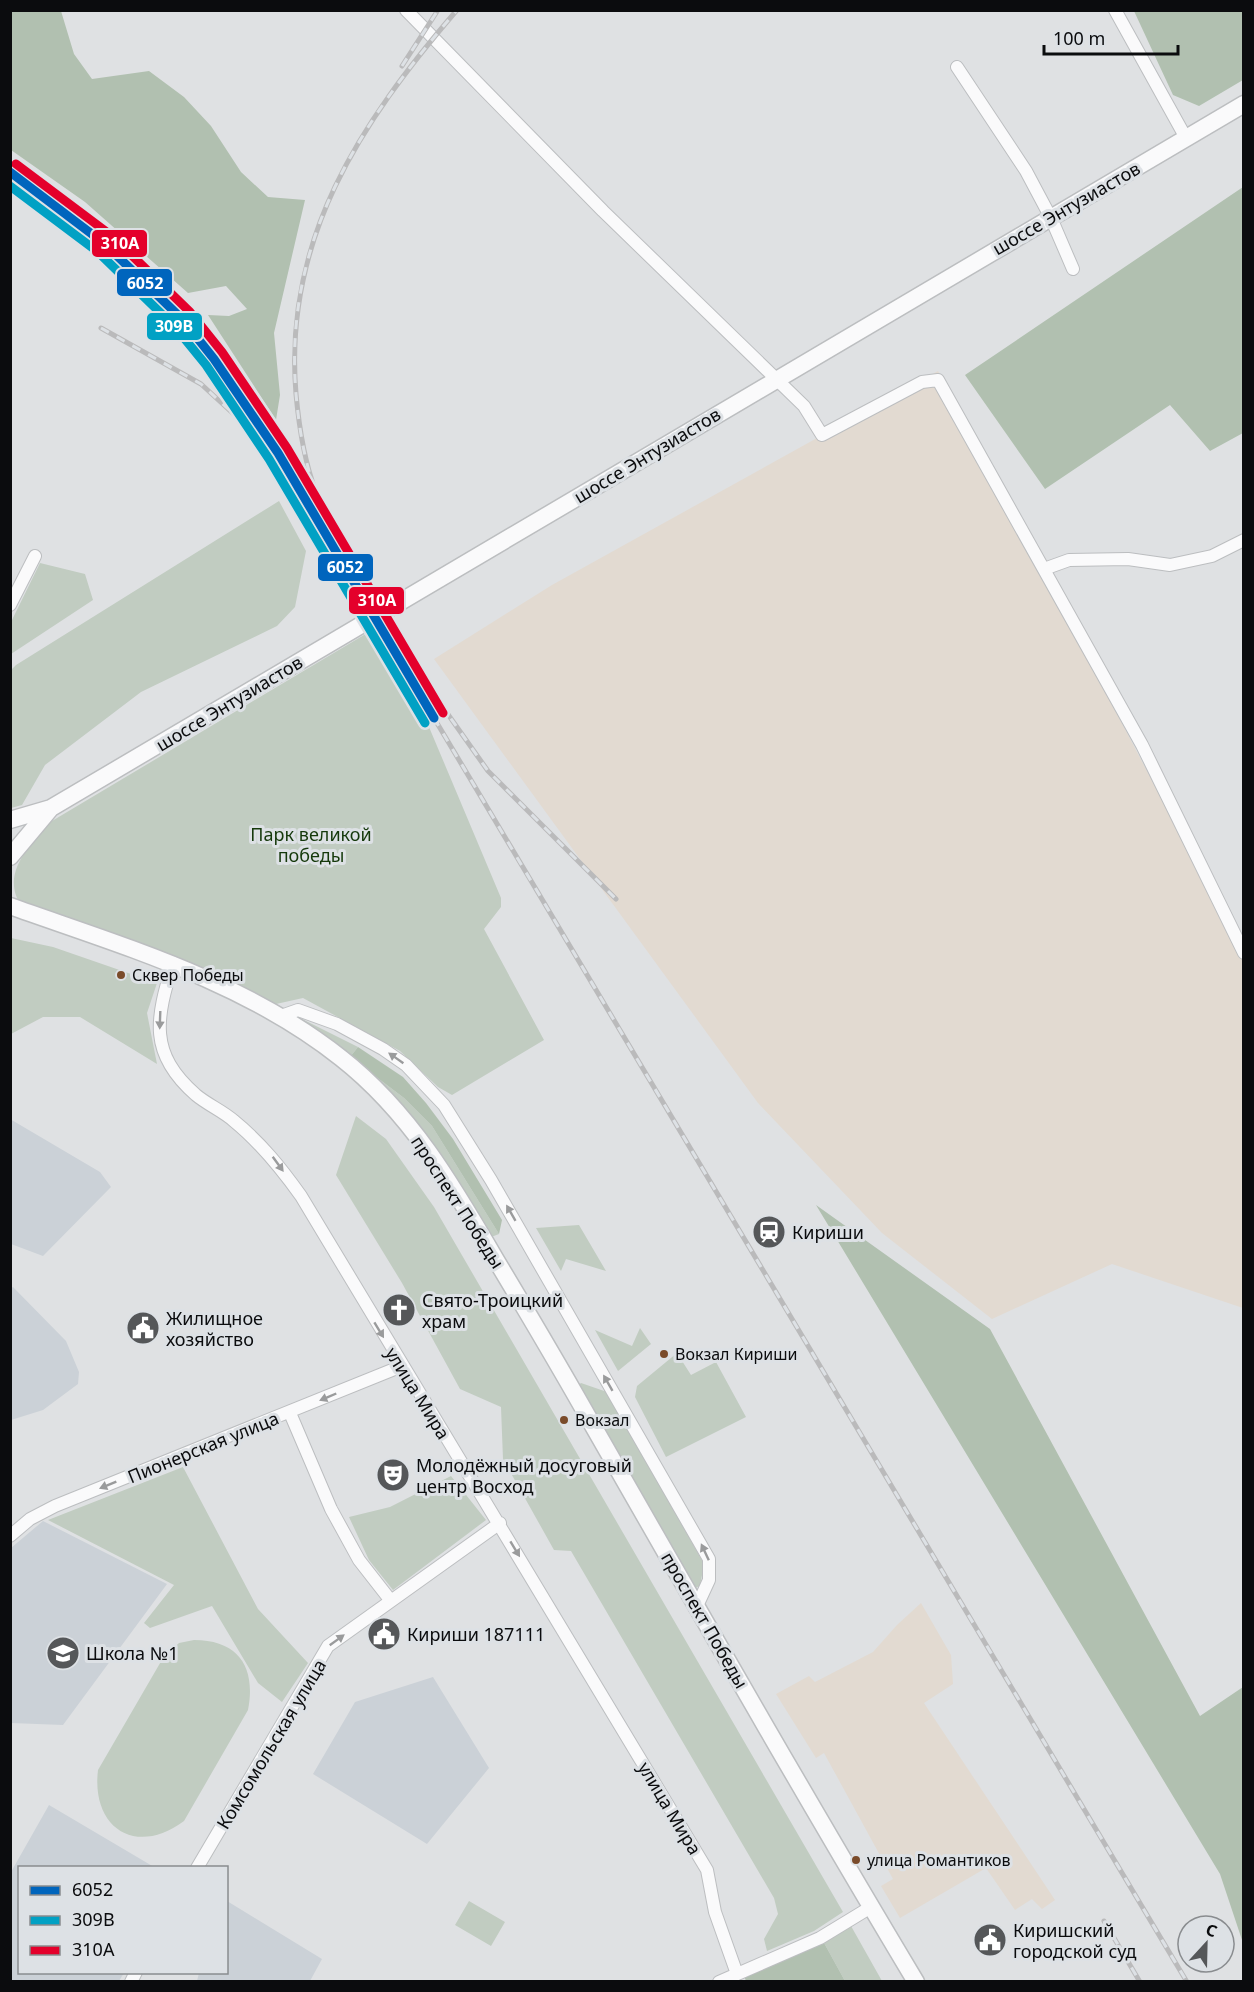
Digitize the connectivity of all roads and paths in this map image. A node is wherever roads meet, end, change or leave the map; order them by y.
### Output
1 (406, 10) edge
2 (1115, 10) edge
3 (957, 68) dead end
4 (1244, 104) edge
5 (1186, 138) junction
6 (1051, 218) junction
7 (1073, 269) dead end
8 (775, 380) junction
9 (1244, 540) edge
10 (35, 556) dead end
11 (1044, 569) junction
12 (10, 605) edge
13 (51, 808) junction
14 (10, 820) edge
15 (11, 857) edge
16 (13, 909) edge
17 (1244, 953) edge
18 (172, 968) junction
19 (281, 1016) junction
20 (402, 1366) junction
21 (290, 1413) junction
22 (500, 1523) junction
23 (10, 1536) edge
24 (391, 1601) junction
25 (696, 1606) junction
26 (198, 1866) edge
27 (868, 1909) junction
28 (737, 1974) junction
29 (719, 1982) edge
30 (905, 1982) edge
31 (916, 1982) edge

1 - 8 street
2 - 5 street
3 - 6 street
4 - 5 main road, шоссе Энтузиастов
5 - 6 main road, шоссе Энтузиастов
6 - 7 street
6 - 8 main road, шоссе Энтузиастов
8 - 11 street
8 - 13 main road, шоссе Энтузиастов
9 - 11 street
10 - 12 street
11 - 17 street
13 - 14 main road
13 - 15 main road
16 - 18 main road, проспект Победы
18 - 19 main road, проспект Победы
18 -> 20 street, улица Мира
18 - 27 main road, проспект Победы
19 - 25 main road, проспект Победы
25 -> 19 street
20 -> 21 street, Пионерская улица
20 - 22 street, улица Мира
21 -> 23 street, Пионерская улица
21 - 24 street
22 - 24 street, Комсомольская улица
22 -> 28 street, улица Мира
26 -> 24 street, Комсомольская улица
25 - 27 main road, проспект Победы
27 - 28 street
27 - 30 main road, проспект Победы
27 - 31 main road, проспект Победы
28 - 29 street

